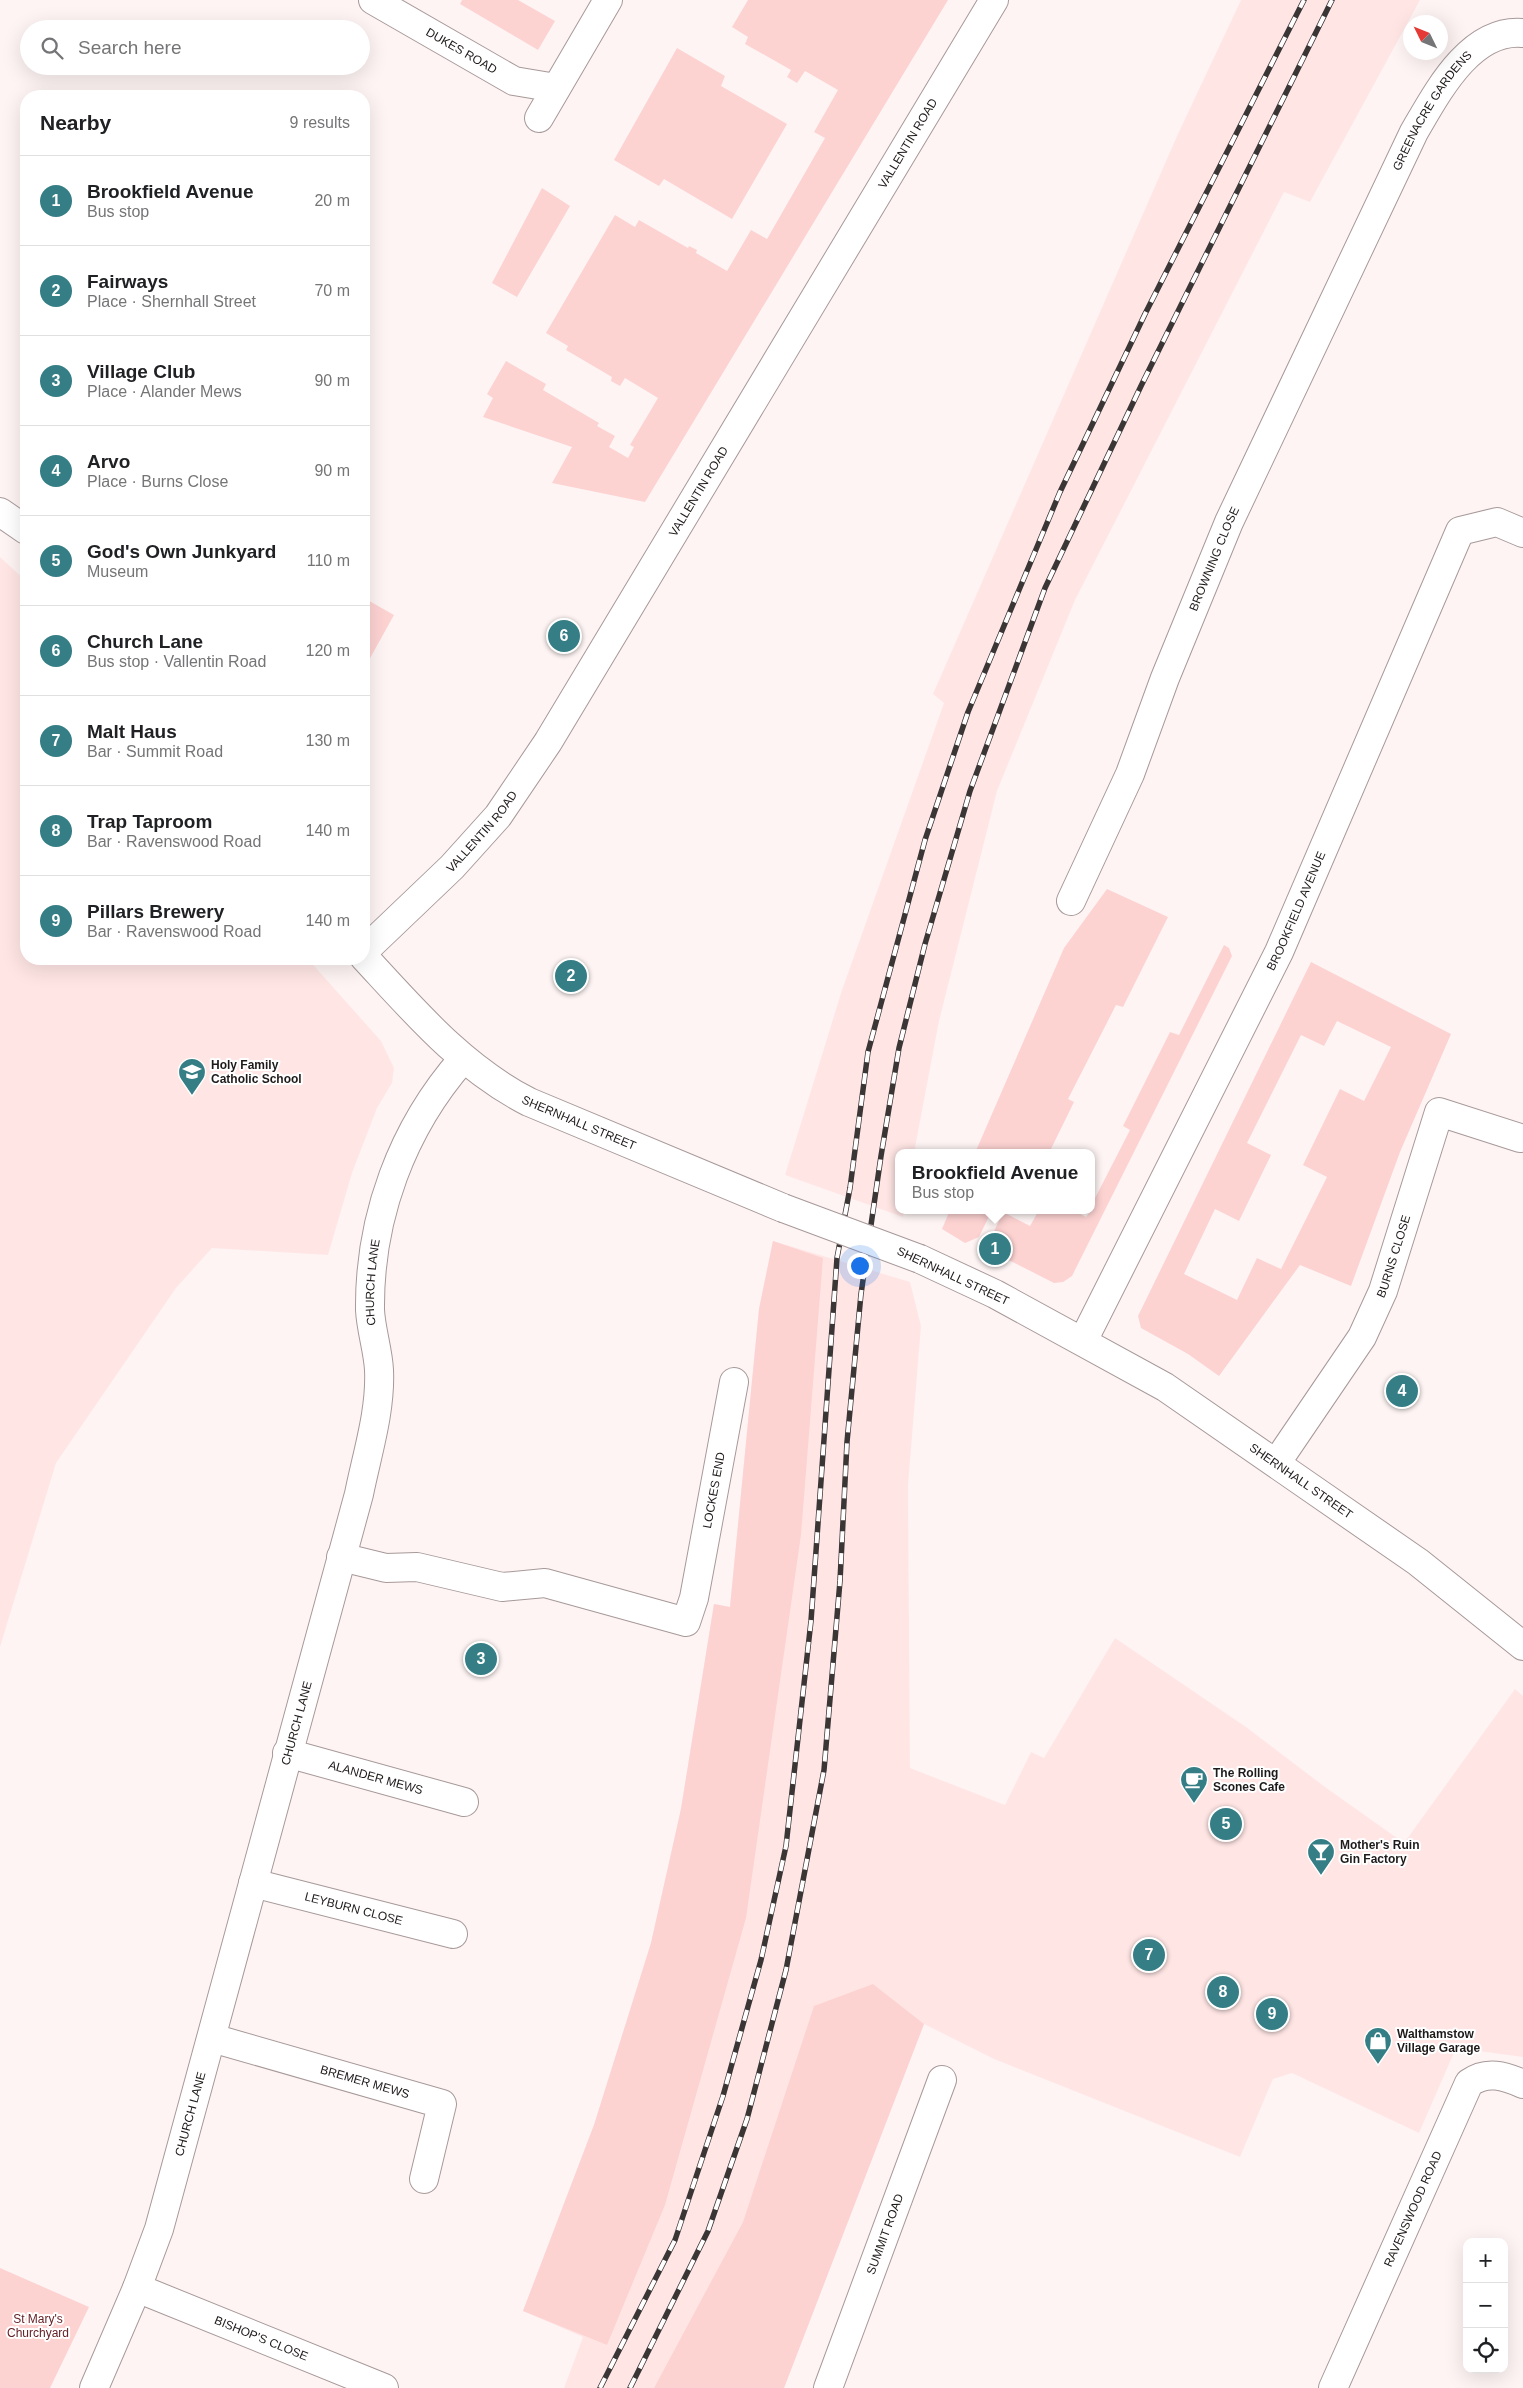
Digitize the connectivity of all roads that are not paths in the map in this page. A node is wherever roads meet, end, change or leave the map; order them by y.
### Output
1 (373, 0) edge
2 (608, 0) edge
3 (994, 0) edge
4 (1523, 33) edge
5 (556, 88) junction
6 (539, 118) dead end
7 (1371, 224) joint
8 (0, 512) edge
9 (20, 526) edge
10 (1523, 532) edge
11 (1071, 901) dead end
12 (370, 945) edge
13 (370, 962) edge
14 (463, 1059) junction
15 (1520, 1138) dead end
16 (1083, 1342) junction
17 (734, 1382) dead end
18 (1276, 1462) junction
19 (341, 1556) junction
20 (1523, 1646) edge
21 (287, 1753) junction
22 (464, 1802) dead end
23 (253, 1884) junction
24 (453, 1934) dead end
25 (212, 2038) junction
26 (942, 2080) dead end
27 (1523, 2084) edge
28 (424, 2179) dead end
29 (138, 2288) junction
30 (94, 2388) edge
31 (384, 2388) edge
32 (828, 2388) edge
33 (1332, 2388) edge

1 - 5 street, DUKES ROAD
2 - 5 street
3 - 12 street, VALLENTIN ROAD
4 - 7 street, GREENACRE GARDENS
5 - 6 street
7 - 11 street, BROWNING CLOSE
8 - 9 street
10 - 16 street, BROOKFIELD AVENUE
13 - 14 street, SHERNHALL STREET
14 - 16 street, SHERNHALL STREET, bridge
14 - 19 street, CHURCH LANE
15 - 18 street, BURNS CLOSE
16 - 18 street, SHERNHALL STREET
17 - 19 street, LOCKES END
18 - 20 street, SHERNHALL STREET
19 - 21 street, CHURCH LANE
21 - 22 street, ALANDER MEWS
21 - 23 street, CHURCH LANE
23 - 24 street, LEYBURN CLOSE
23 - 25 street, CHURCH LANE
25 - 28 street, BREMER MEWS
25 - 29 street, CHURCH LANE
26 - 32 street, SUMMIT ROAD
27 - 33 street, RAVENSWOOD ROAD
29 - 30 street, CHURCH LANE
29 - 31 street, BISHOP'S CLOSE

